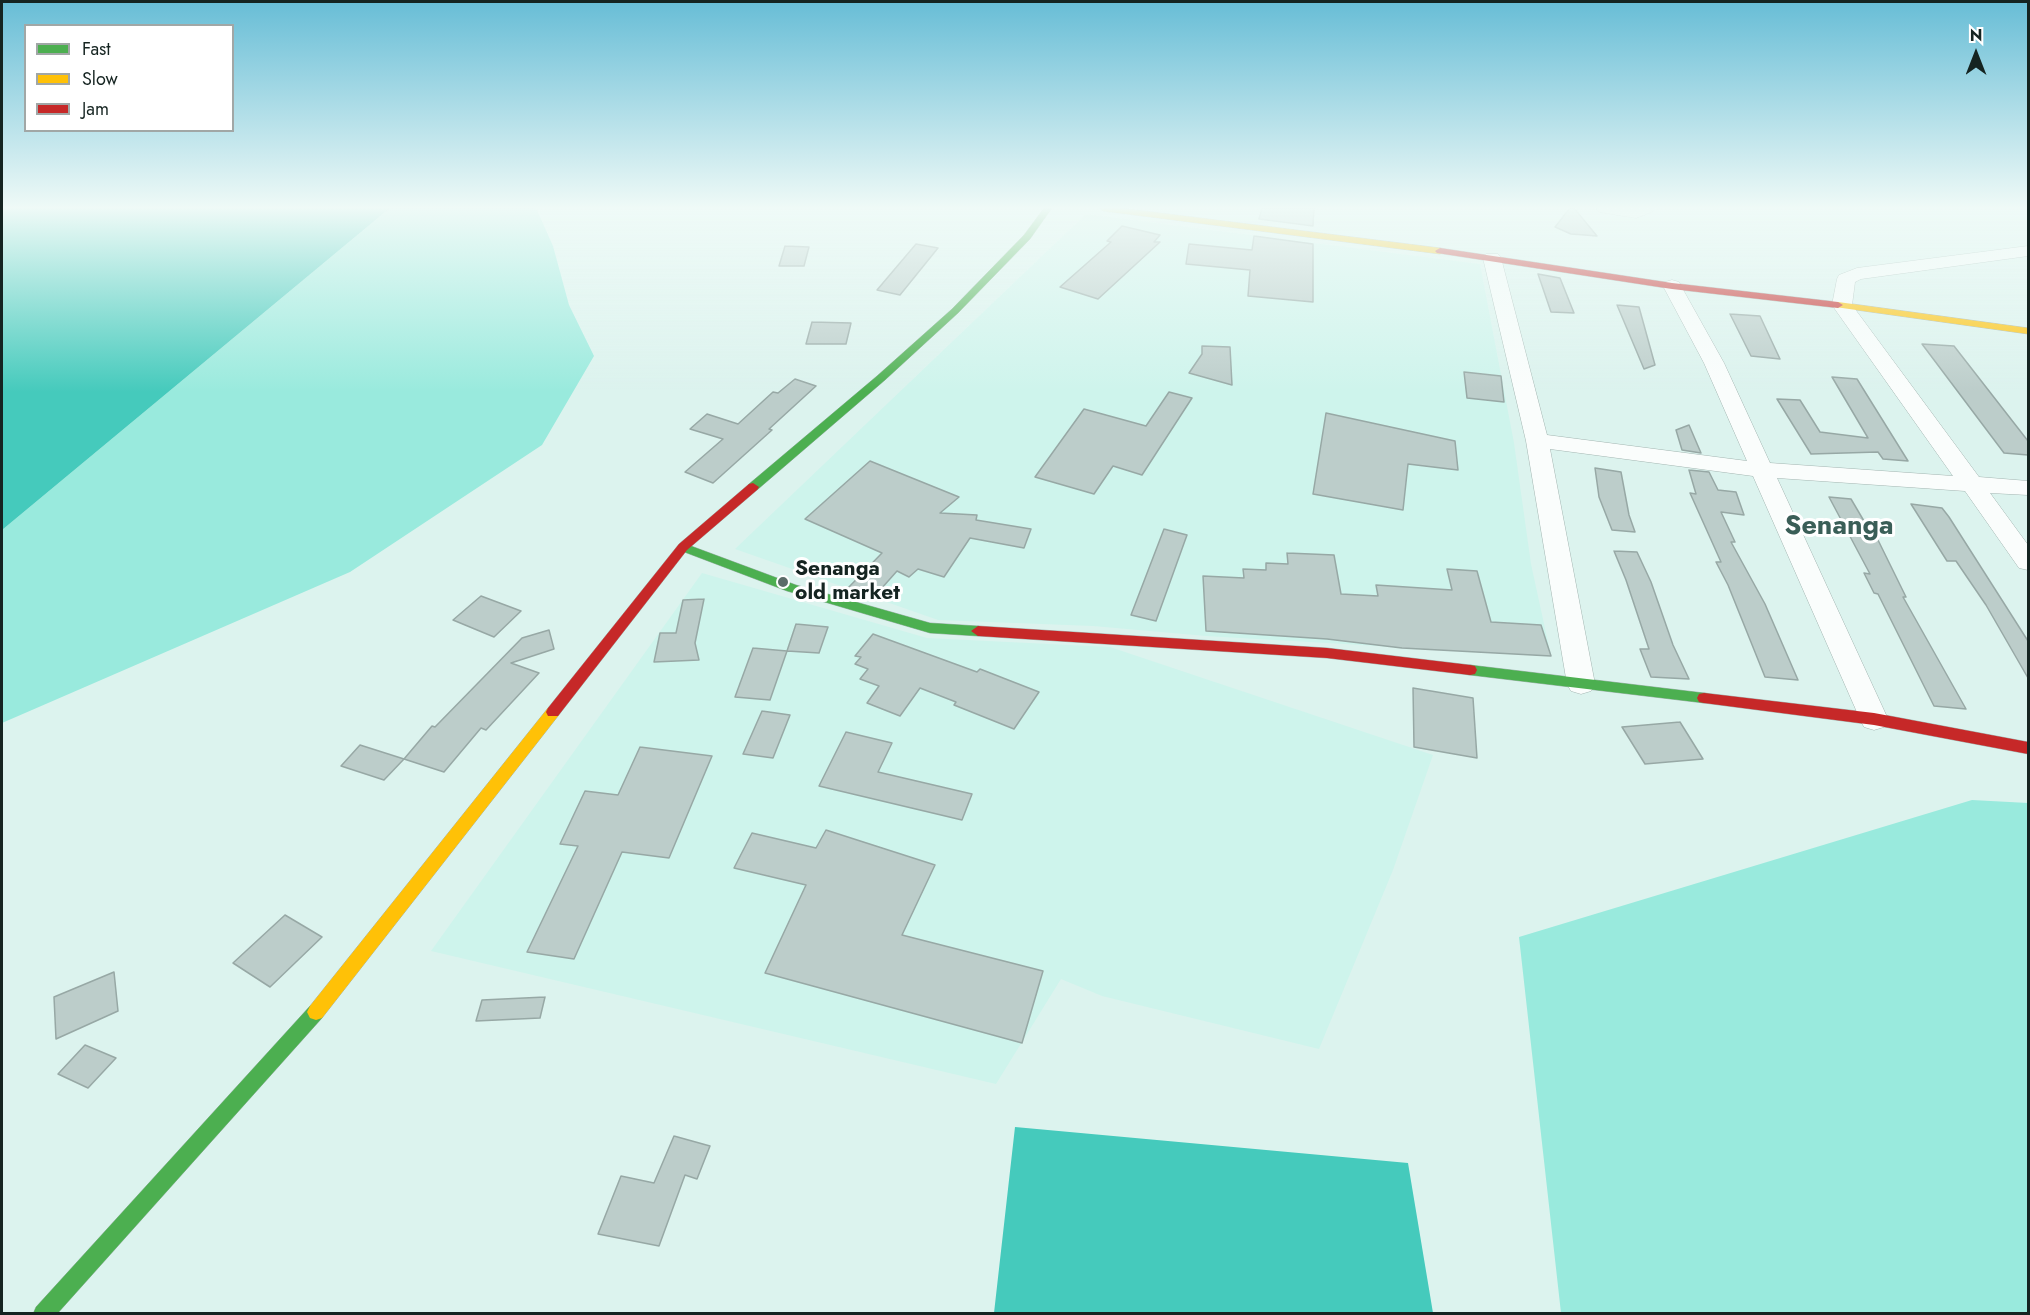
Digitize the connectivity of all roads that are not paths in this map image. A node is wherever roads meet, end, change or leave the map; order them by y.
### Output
1 (996, 269) edge
2 (1495, 269) edge
3 (1565, 269) edge
4 (1889, 269) edge
5 (1672, 286) junction
6 (1842, 305) junction
7 (2028, 330) edge
8 (1537, 441) junction
9 (1763, 470) junction
10 (1974, 484) junction
11 (2028, 488) edge
12 (682, 547) junction
13 (2028, 562) edge
14 (1581, 684) junction
15 (1874, 719) junction
16 (2028, 747) edge
17 (43, 1314) edge

1 - 12 street
2 - 8 street
3 - 5 street
4 - 6 street
5 - 6 street
5 - 9 street
6 - 7 street
6 - 10 street
8 - 9 street
8 - 14 street
9 - 10 street
9 - 15 street
10 - 11 street
10 - 13 street
12 - 14 street
12 - 17 street
14 - 15 street
15 - 16 street

